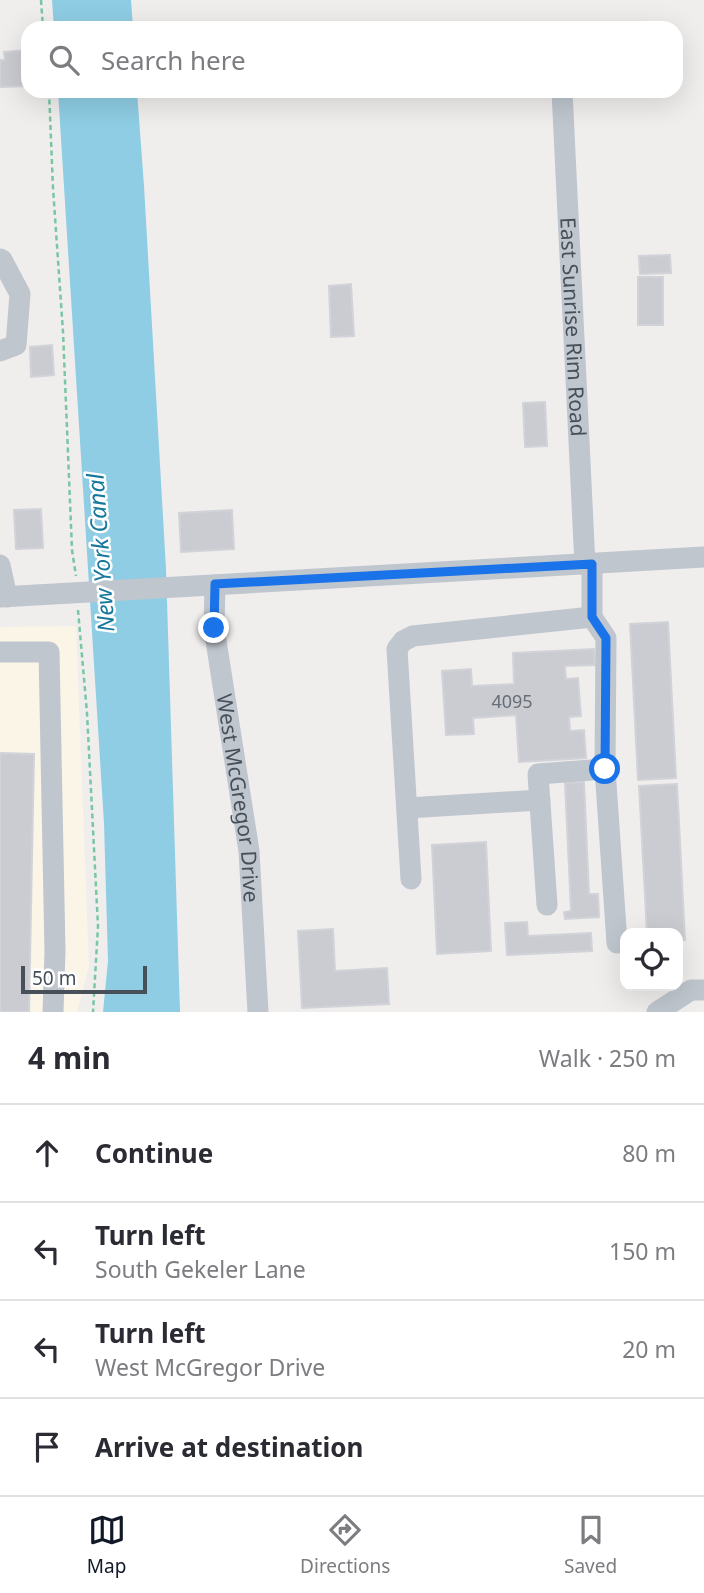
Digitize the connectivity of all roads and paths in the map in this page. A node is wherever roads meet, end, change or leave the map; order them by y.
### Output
1 (41, 0) edge
2 (42, 21) edge
3 (49, 98) edge
4 (562, 98) edge
5 (0, 259) edge
6 (0, 351) edge
7 (704, 557) edge
8 (588, 564) junction
9 (0, 565) edge
10 (215, 584) junction
11 (78, 592) junction
12 (4, 597) edge
13 (592, 617) junction
14 (0, 652) edge
15 (605, 769) junction
16 (540, 800) junction
17 (407, 808) junction
18 (411, 879) dead end
19 (547, 905) dead end
20 (617, 943) dead end
21 (704, 989) edge
22 (53, 1012) edge
23 (93, 1012) edge
24 (258, 1012) edge
25 (657, 1012) edge

1 - 2 path
3 - 11 path
4 - 8 street, East Sunrise Rim Road
5 - 6 street
7 - 8 street
8 - 10 street
8 - 13 street, East Sunrise Rim Road
9 - 12 street
10 - 11 street
10 - 24 street, West McGregor Drive
11 - 12 street
11 - 23 path
13 - 15 street
13 - 17 street
14 - 22 street
15 - 16 street
15 - 20 street
16 - 17 street
16 - 19 street
17 - 18 street
21 - 25 street

